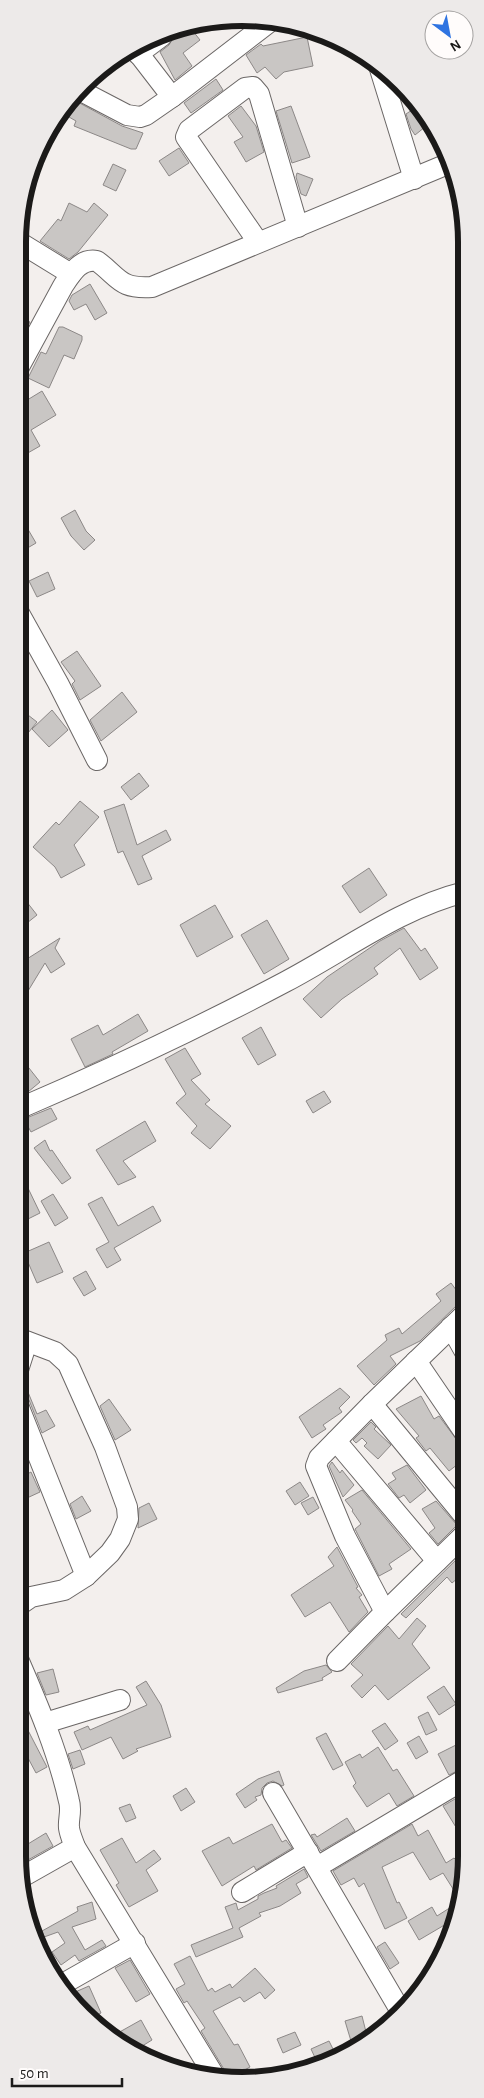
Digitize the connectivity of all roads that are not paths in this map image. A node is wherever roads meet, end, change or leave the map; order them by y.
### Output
1 (262, 27) edge
2 (138, 53) edge
3 (384, 80) edge
4 (86, 93) edge
5 (172, 97) junction
6 (443, 166) edge
7 (414, 179) junction
8 (298, 227) junction
9 (258, 242) junction
10 (26, 246) edge
11 (71, 274) junction
12 (26, 354) edge
13 (26, 626) edge
14 (97, 760) dead end
15 (458, 894) edge
16 (26, 1105) edge
17 (458, 1321) edge
18 (26, 1341) edge
19 (416, 1361) junction
20 (372, 1404) junction
21 (458, 1424) edge
22 (26, 1425) edge
23 (336, 1442) junction
24 (458, 1510) edge
25 (458, 1540) edge
26 (437, 1561) junction
27 (86, 1576) junction
28 (26, 1600) edge
29 (385, 1612) junction
30 (337, 1661) dead end
31 (26, 1678) edge
32 (120, 1700) dead end
33 (44, 1722) junction
34 (458, 1782) edge
35 (273, 1794) dead end
36 (75, 1847) junction
37 (313, 1859) junction
38 (27, 1873) edge
39 (242, 1892) dead end
40 (135, 1943) junction
41 (67, 1981) edge
42 (398, 2006) edge
43 (211, 2070) edge

1 - 5 street
2 - 5 street
3 - 7 street
4 - 5 street
6 - 7 street
7 - 8 street
8 - 9 street
8 - 9 street
9 - 11 street
10 - 11 street
11 - 12 street
13 - 14 street
15 - 16 street
17 - 19 street
18 - 27 street
19 - 20 street
19 - 21 street
20 - 23 street
20 - 24 street
22 - 27 street
23 - 26 street
23 - 29 street
25 - 26 street
26 - 29 street
27 - 28 street
29 - 30 street
31 - 33 street
32 - 33 street
33 - 36 street
34 - 37 street
35 - 37 street
36 - 38 street
36 - 40 street
37 - 39 street
37 - 42 street
40 - 41 street
40 - 43 street

